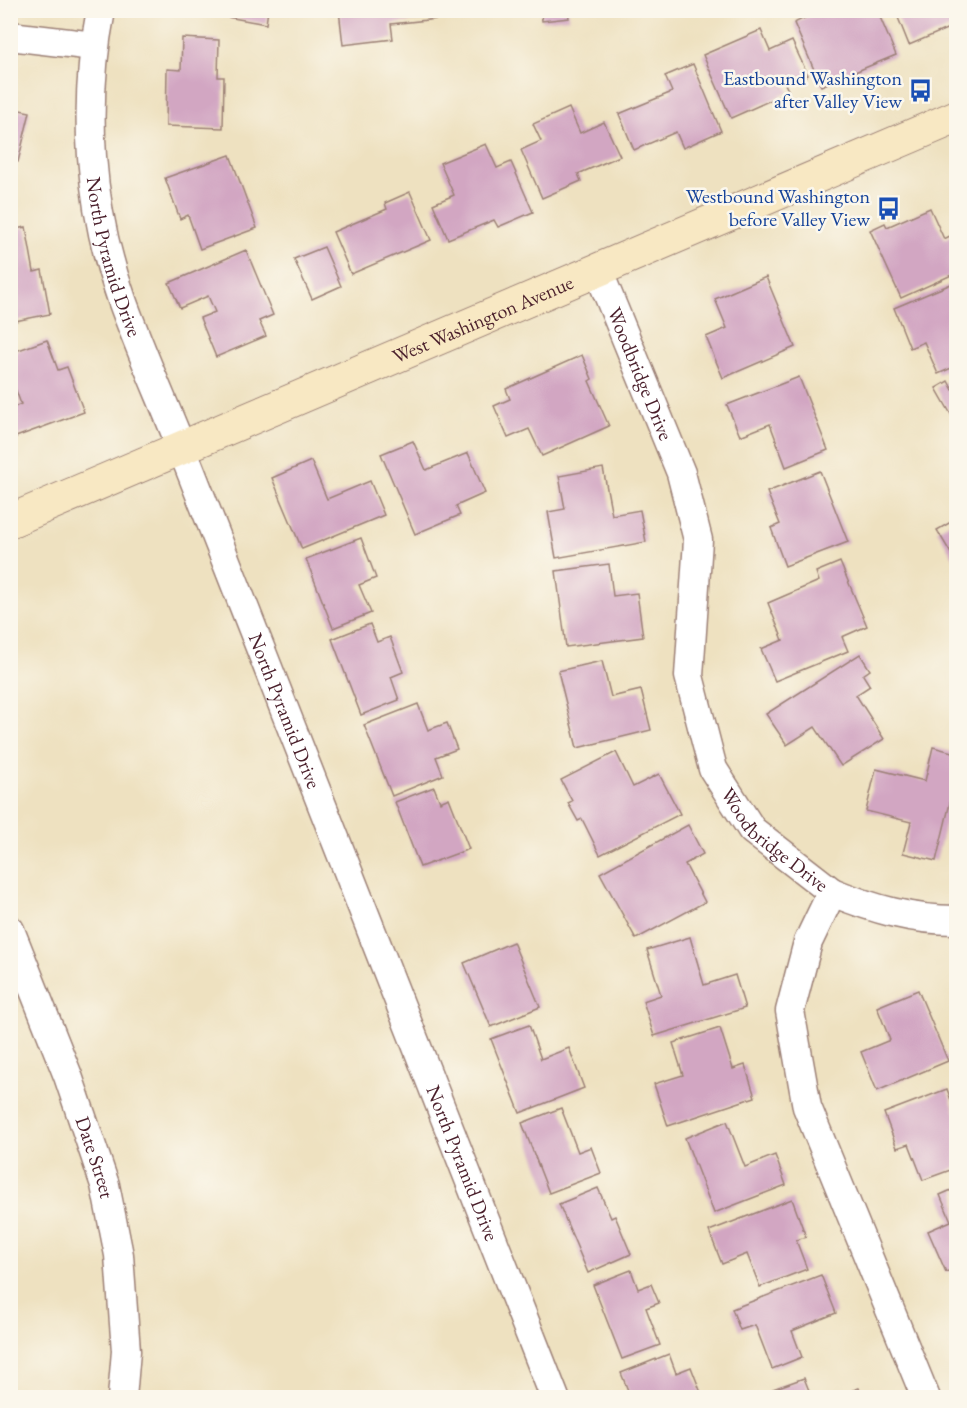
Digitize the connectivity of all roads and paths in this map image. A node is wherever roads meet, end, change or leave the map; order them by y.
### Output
1 (101, 10) edge
2 (10, 36) edge
3 (94, 46) junction
4 (957, 117) edge
5 (598, 270) junction
6 (182, 449) junction
7 (10, 521) edge
8 (832, 892) junction
9 (957, 920) edge
10 (10, 930) edge
11 (122, 1398) edge
12 (555, 1398) edge
13 (926, 1398) edge

1 - 3 street, North Pyramid Drive
2 - 3 street
3 - 6 street, North Pyramid Drive
4 - 5 main road, West Washington Avenue
5 - 6 main road, West Washington Avenue
5 - 8 street, Woodbridge Drive
6 - 7 main road, West Washington Avenue
6 - 12 street, North Pyramid Drive
8 - 9 street
8 - 13 street, Woodbridge Drive
10 - 11 street, Date Street

